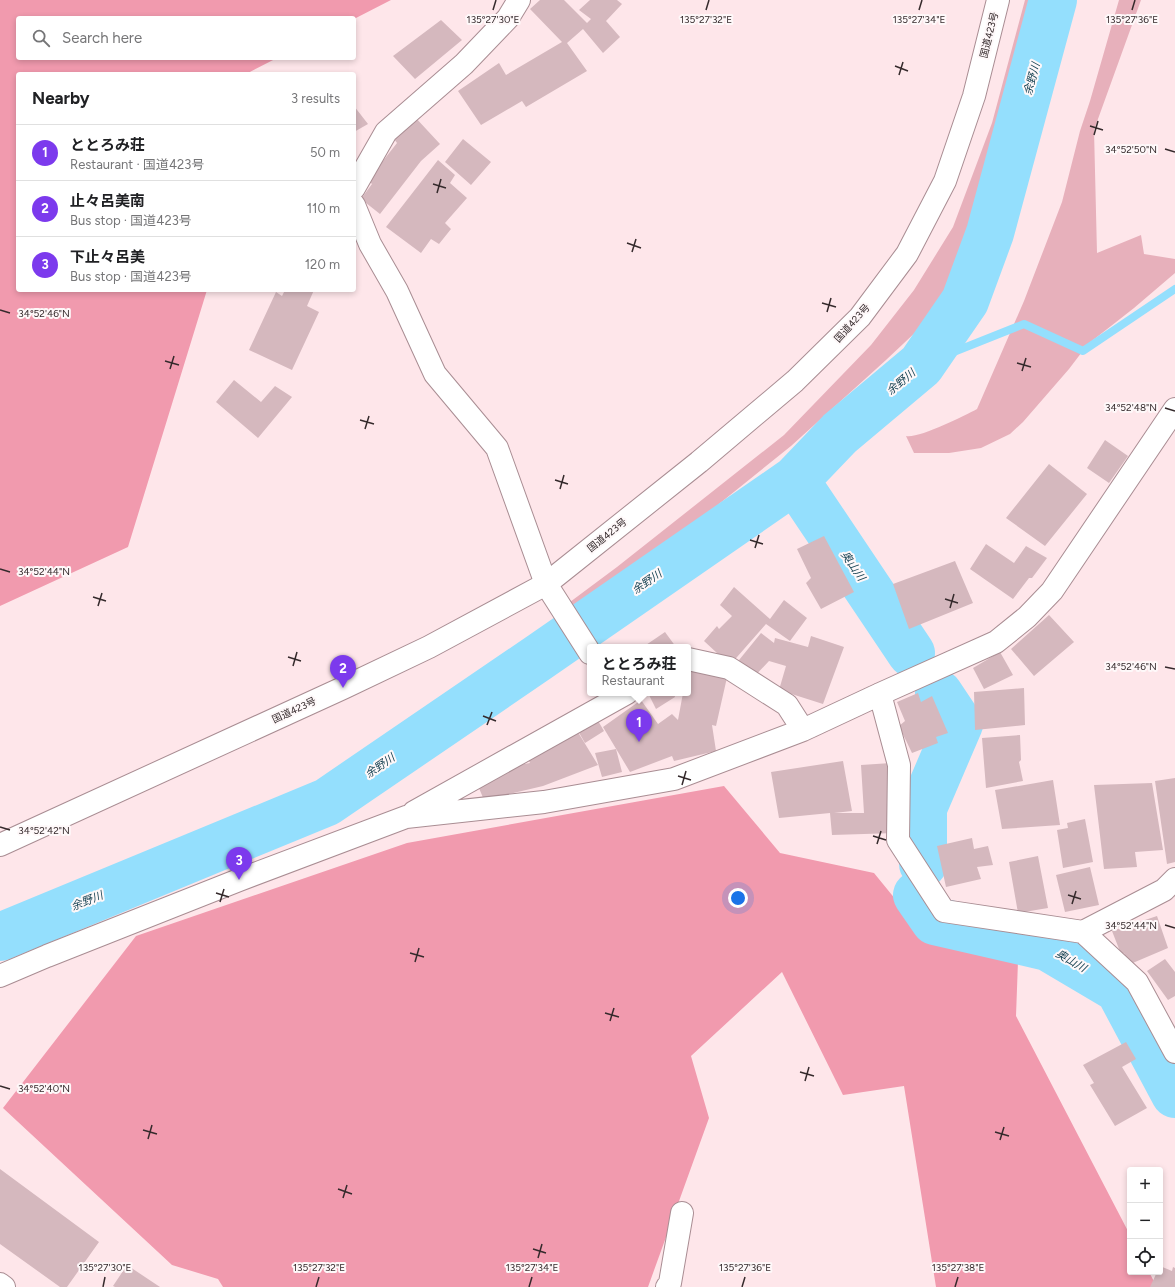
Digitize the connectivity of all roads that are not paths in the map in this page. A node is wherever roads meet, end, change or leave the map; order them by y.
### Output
1 (519, 0) edge
2 (998, 0) edge
3 (356, 184) edge
4 (356, 210) edge
5 (1174, 405) edge
6 (546, 584) junction
7 (587, 648) edge
8 (691, 660) edge
9 (880, 694) junction
10 (618, 696) edge
11 (802, 730) junction
12 (406, 817) junction
13 (0, 845) edge
14 (1175, 879) edge
15 (1083, 932) junction
16 (0, 976) edge
17 (1175, 1052) edge
18 (682, 1213) dead end
19 (0, 1284) edge
20 (4, 1287) edge
21 (667, 1287) edge

1 - 3 main road
2 - 6 main road, 国道423号
4 - 6 main road
5 - 9 main road
6 - 7 main road
6 - 13 main road, 国道423号
8 - 11 main road
9 - 11 main road
9 - 15 main road
10 - 12 main road
11 - 12 main road
12 - 16 main road
14 - 15 main road
15 - 17 main road
18 - 21 main road
19 - 20 main road

